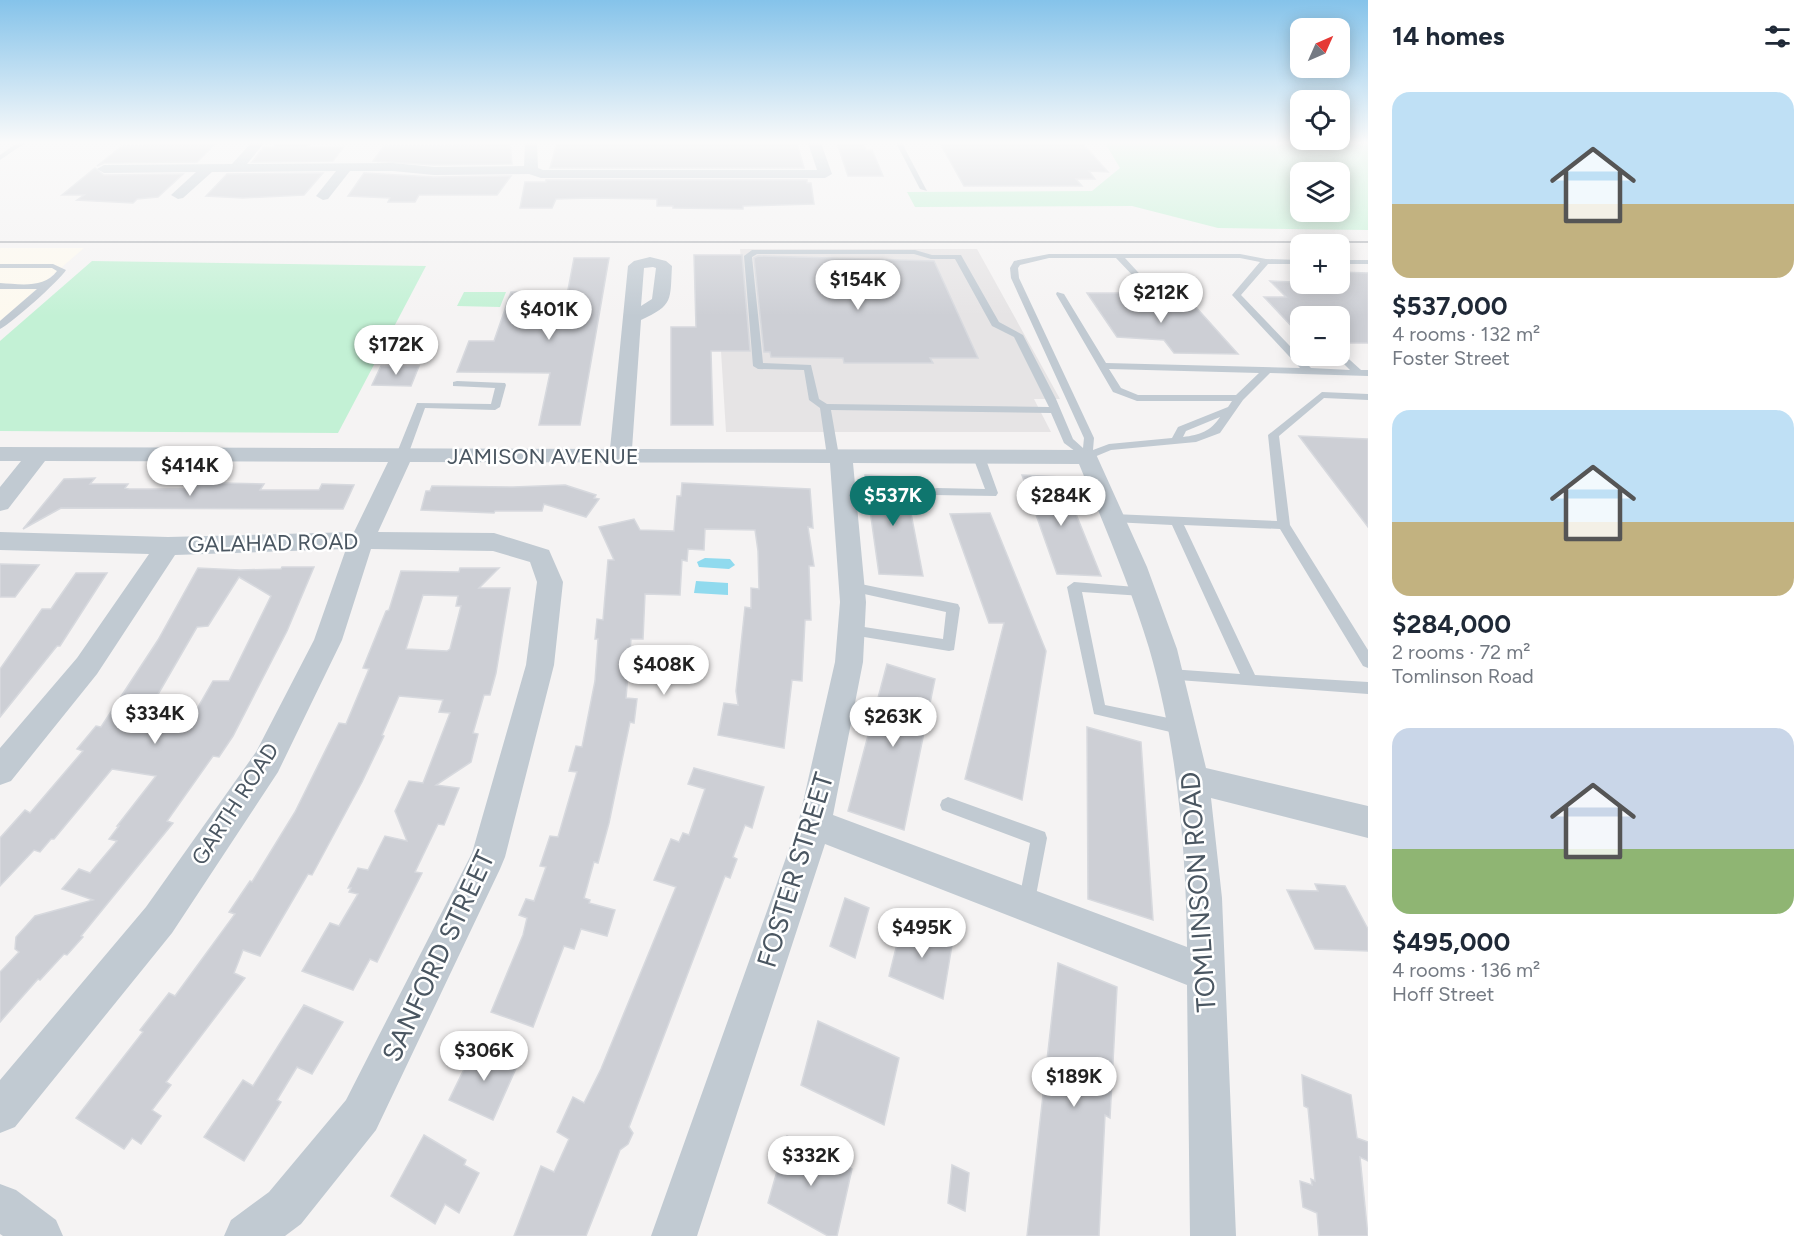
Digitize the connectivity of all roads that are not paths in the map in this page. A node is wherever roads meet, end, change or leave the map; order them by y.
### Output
1 (1118, 256) junction
2 (1266, 261) junction
3 (1290, 262) edge
4 (1350, 262) edge
5 (1368, 262) edge
6 (0, 266) edge
7 (0, 286) edge
8 (45, 286) junction
9 (1060, 294) dead end
10 (1156, 297) dead end
11 (632, 317) dead end
12 (0, 326) edge
13 (1350, 362) edge
14 (1102, 366) junction
15 (1267, 370) junction
16 (1308, 371) junction
17 (1364, 373) edge
18 (457, 384) dead end
19 (1368, 397) edge
20 (1239, 398) junction
21 (825, 407) junction
22 (1056, 410) junction
23 (0, 454) edge
24 (39, 454) junction
25 (402, 455) junction
26 (620, 456) junction
27 (837, 456) junction
28 (979, 457) junction
29 (1087, 457) junction
30 (937, 492) dead end
31 (0, 503) edge
32 (1113, 518) junction
33 (1176, 520) junction
34 (1284, 525) junction
35 (362, 540) junction
36 (0, 541) edge
37 (168, 546) junction
38 (542, 560) joint
39 (851, 587) junction
40 (1143, 591) junction
41 (851, 630) junction
42 (1368, 662) edge
43 (1170, 675) junction
44 (1251, 681) junction
45 (1368, 688) edge
46 (1183, 728) junction
47 (0, 771) edge
48 (1193, 779) junction
49 (948, 805) dead end
50 (1368, 822) edge
51 (814, 824) junction
52 (1027, 904) junction
53 (1206, 973) junction
54 (0, 1112) edge
55 (0, 1206) edge
56 (40, 1236) edge
57 (247, 1236) edge
58 (674, 1236) edge
59 (1213, 1236) edge

1 - 2 lane
1 - 10 lane
1 - 29 lane
2 - 3 lane
2 - 16 lane
4 - 5 lane
6 - 8 lane
7 - 8 lane
8 - 12 lane
9 - 14 lane
11 - 26 street
13 - 17 lane
14 - 15 lane
14 - 20 lane
15 - 16 lane
15 - 20 lane
16 - 17 lane
18 - 25 lane
19 - 34 lane
20 - 29 lane
21 - 22 lane
21 - 22 lane
21 - 27 lane
22 - 29 lane
23 - 24 street, JAMISON AVENUE
24 - 25 street, JAMISON AVENUE
24 - 31 street
25 - 26 street, JAMISON AVENUE
25 - 35 street, GARTH ROAD
26 - 27 street, JAMISON AVENUE
27 - 28 street, JAMISON AVENUE
27 - 39 street, FOSTER STREET
28 - 29 street, JAMISON AVENUE
28 - 30 lane
29 - 32 street, TOMLINSON ROAD
32 - 33 lane
32 - 40 street, TOMLINSON ROAD
33 - 34 lane
33 - 44 lane
34 - 42 lane
35 - 37 street, GALAHAD ROAD
35 - 38 street, GALAHAD ROAD
35 - 54 street, GARTH ROAD
36 - 37 street, GALAHAD ROAD
37 - 47 street
38 - 57 street, SANFORD STREET
39 - 41 street, FOSTER STREET
39 - 41 lane
40 - 43 street, TOMLINSON ROAD
40 - 46 lane
41 - 51 street, FOSTER STREET
43 - 44 lane
43 - 46 street, TOMLINSON ROAD
44 - 45 lane
46 - 48 street, TOMLINSON ROAD
48 - 50 street
48 - 53 street, TOMLINSON ROAD
49 - 52 lane
51 - 52 street
51 - 58 street, FOSTER STREET
52 - 53 street
53 - 59 street, TOMLINSON ROAD
55 - 56 street

